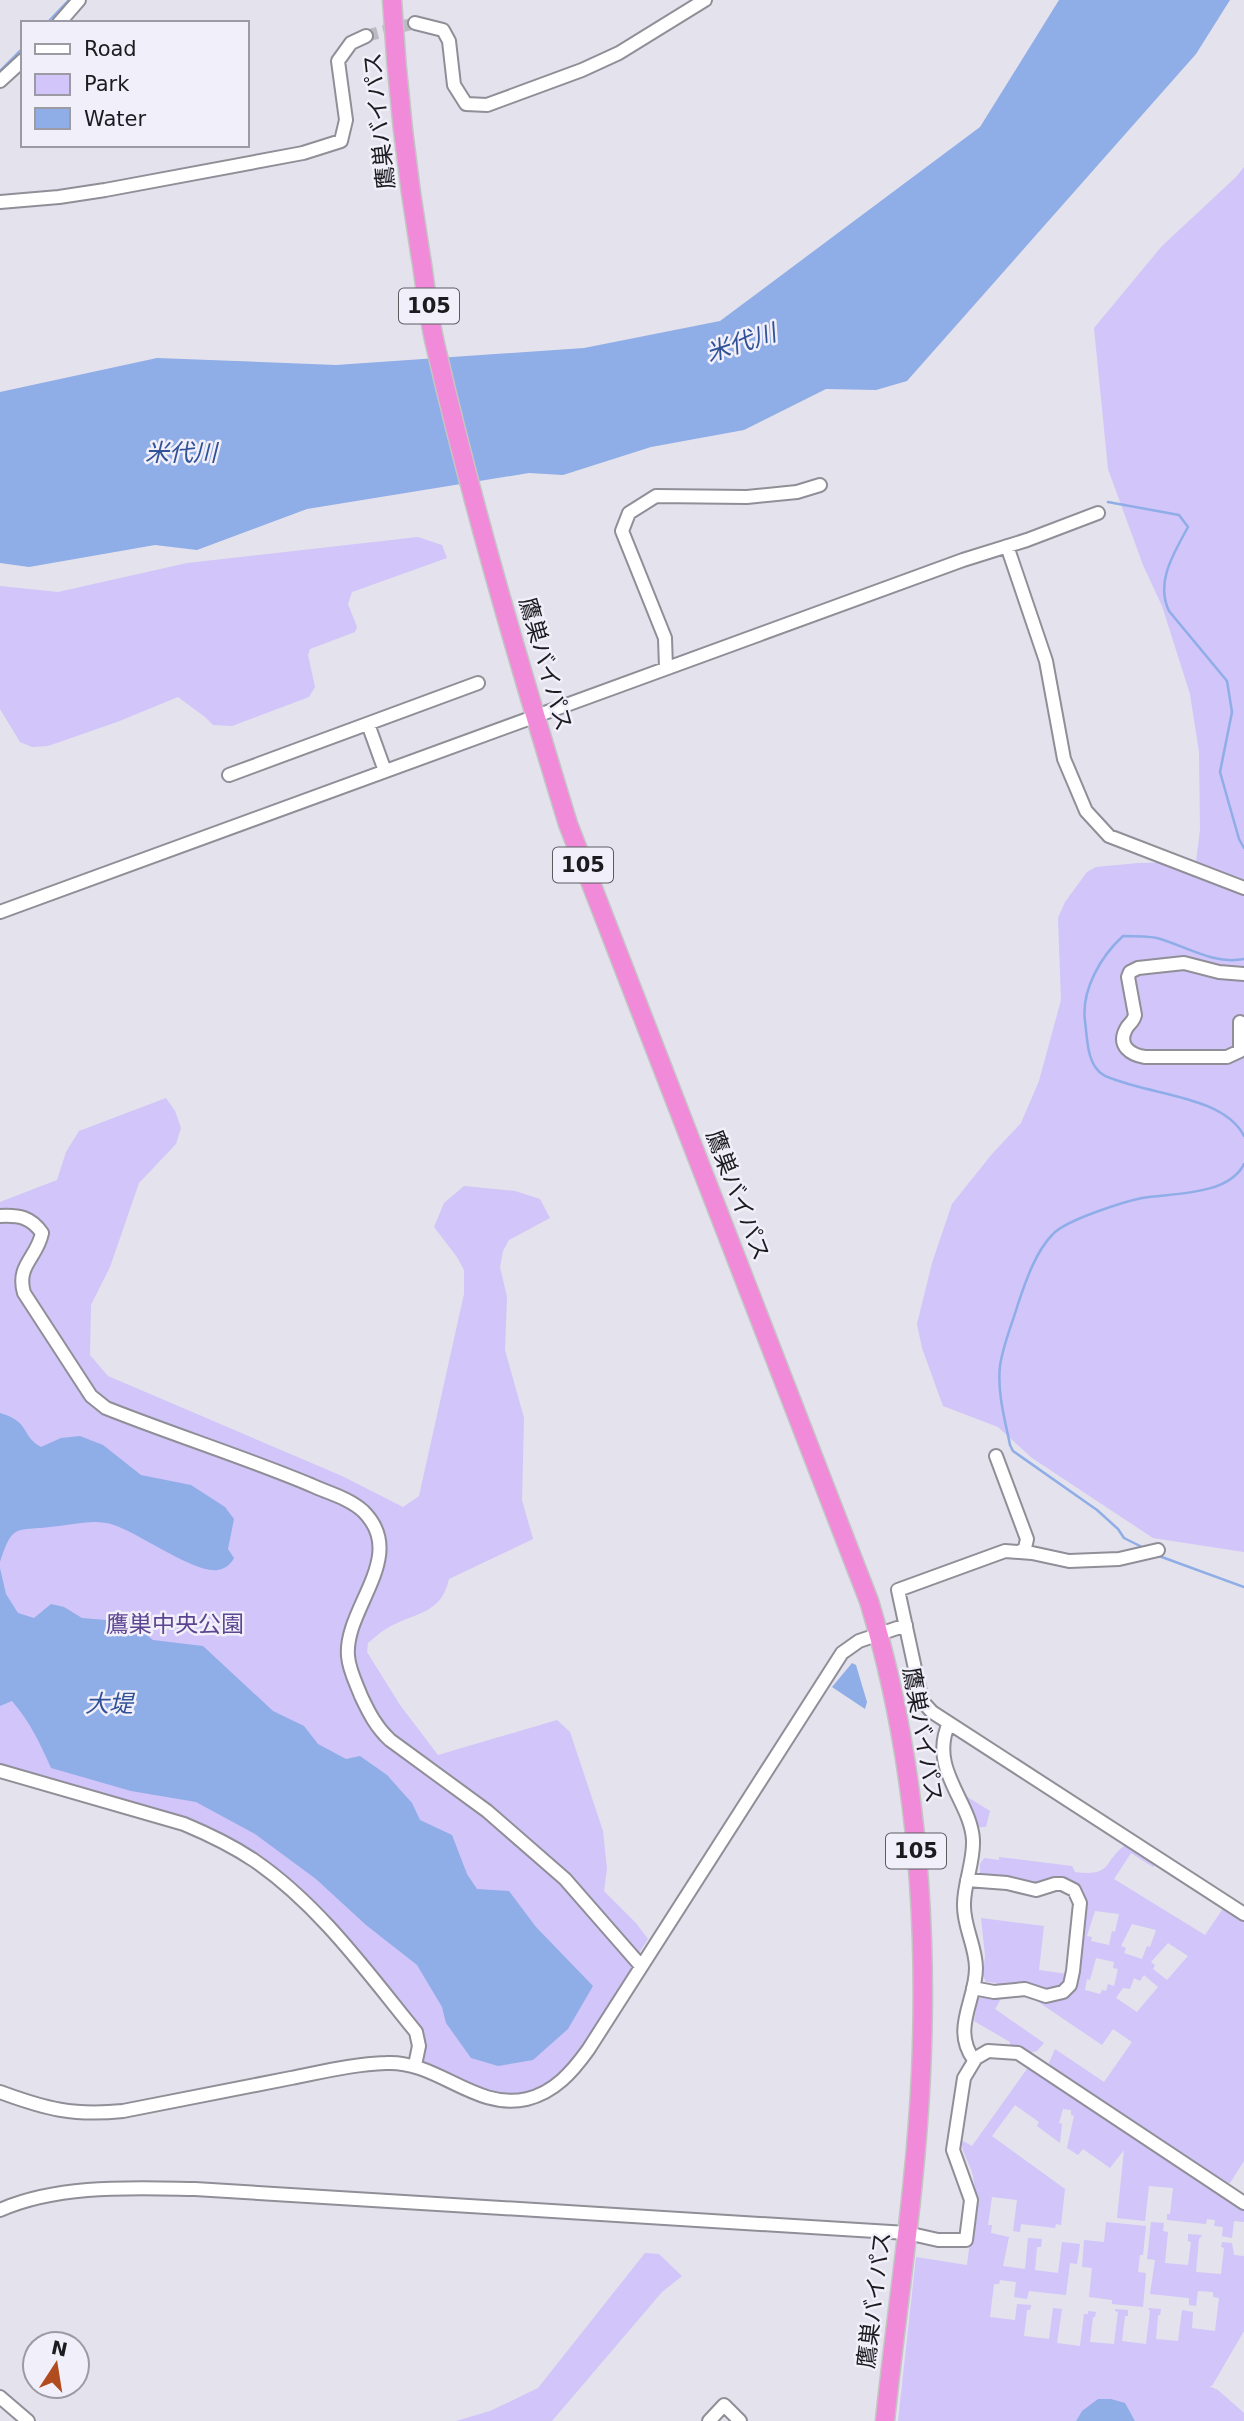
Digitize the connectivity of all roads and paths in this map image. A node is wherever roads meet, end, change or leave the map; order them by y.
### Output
1 (79, 0) edge
2 (392, 0) edge
3 (705, 0) edge
4 (62, 21) edge
5 (415, 23) tunnel mouth
6 (366, 36) tunnel mouth
7 (21, 62) edge
8 (0, 81) edge
9 (1, 202) edge
10 (820, 485) dead end
11 (1098, 513) dead end
12 (1007, 546) junction
13 (666, 668) junction
14 (478, 683) dead end
15 (535, 716) junction
16 (368, 724) junction
17 (385, 771) junction
18 (229, 775) dead end
19 (1244, 888) edge
20 (0, 912) edge
21 (1244, 974) edge
22 (1244, 1024) edge
23 (0, 1216) edge
24 (996, 1456) dead end
25 (1158, 1550) dead end
26 (1020, 1552) junction
27 (906, 1625) junction
28 (878, 1633) junction
29 (949, 1723) junction
30 (0, 1771) edge
31 (967, 1880) junction
32 (1244, 1914) edge
33 (641, 1966) junction
34 (973, 1988) junction
35 (974, 2060) junction
36 (415, 2065) junction
37 (0, 2092) edge
38 (1244, 2203) edge
39 (0, 2210) edge
40 (907, 2233) junction
41 (0, 2397) edge
42 (28, 2421) edge
43 (709, 2421) edge
44 (740, 2421) edge
45 (885, 2421) edge

1 - 4 street
2 - 15 highway, 鷹巣バイパス / 105
3 - 5 street
6 - 9 street
7 - 8 street
10 - 13 street
11 - 12 street
12 - 13 street
12 - 19 street
13 - 15 street
14 - 16 street
15 - 17 street
15 - 28 highway, 鷹巣バイパス / 105
16 - 17 street
16 - 18 street
17 - 20 street
21 - 22 street
23 - 33 street
24 - 26 street
25 - 26 street
26 - 27 street
27 - 28 street
27 - 29 street
28 - 33 street
28 - 40 highway, 鷹巣バイパス / 105
29 - 31 street
29 - 32 street
30 - 36 street
31 - 34 street
31 - 34 street
33 - 36 street
34 - 35 street
35 - 38 street
35 - 40 street
36 - 37 street
39 - 40 street
40 - 45 highway, 鷹巣バイパス / 105
41 - 42 street
43 - 44 street

